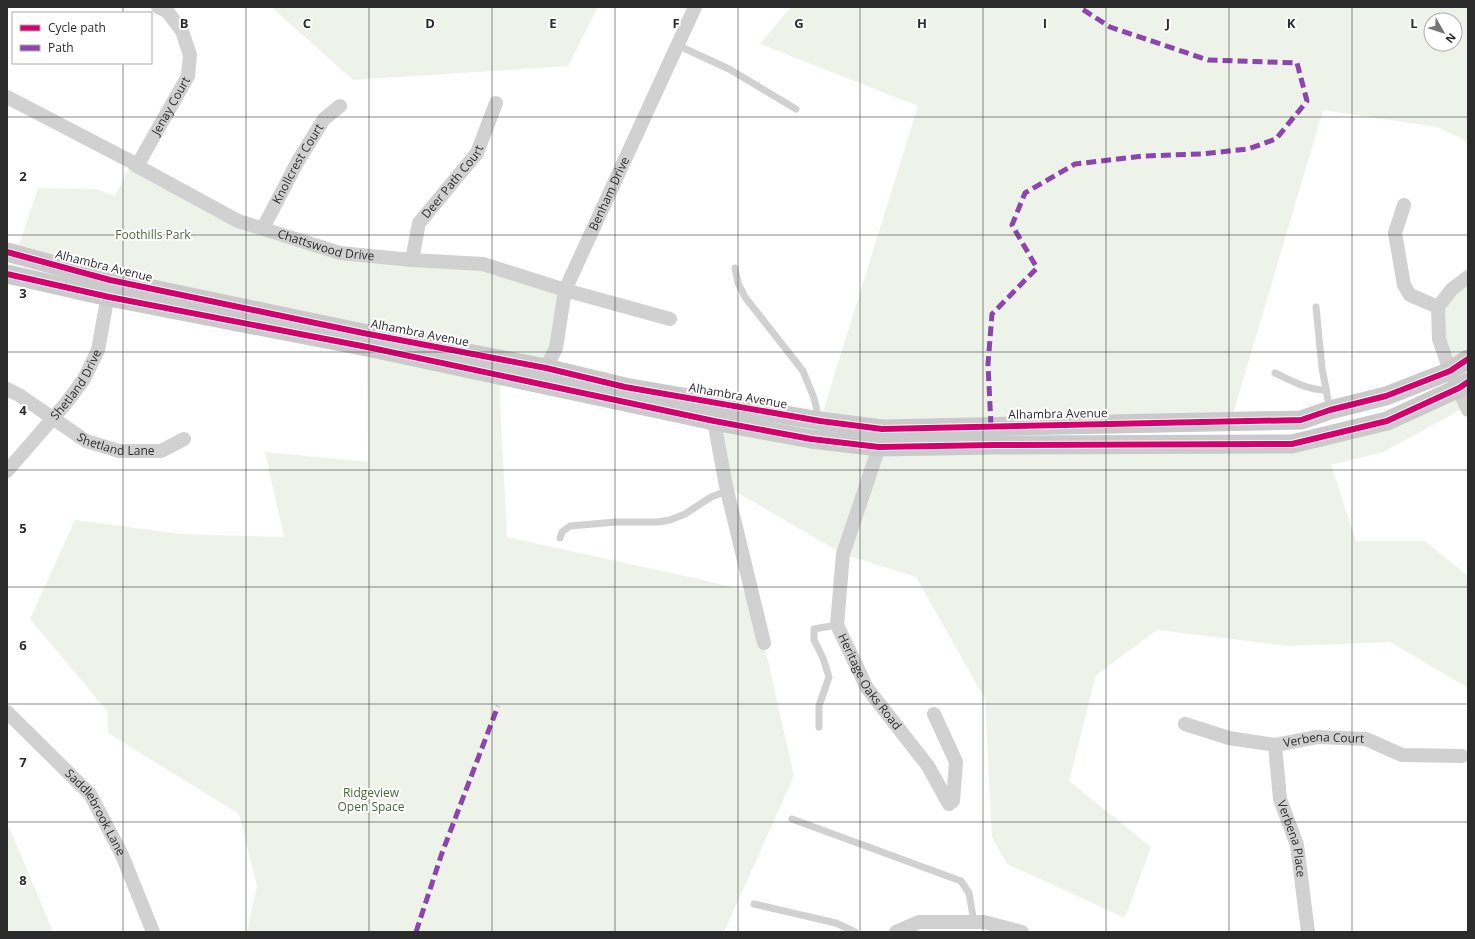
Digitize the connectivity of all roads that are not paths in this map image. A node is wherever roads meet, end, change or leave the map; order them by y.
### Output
1 (158, 7) edge
2 (695, 7) edge
3 (677, 45) junction
4 (7, 97) edge
5 (496, 103) dead end
6 (340, 106) dead end
7 (796, 109) dead end
8 (138, 166) junction
9 (1404, 205) dead end
10 (263, 228) junction
11 (7, 252) edge
12 (412, 260) junction
13 (735, 268) dead end
14 (7, 274) edge
15 (1468, 276) edge
16 (109, 288) junction
17 (565, 290) junction
18 (1316, 307) dead end
19 (1438, 307) junction
20 (670, 319) dead end
21 (1468, 359) edge
22 (1450, 371) junction
23 (1275, 373) dead end
24 (546, 377) junction
25 (1463, 385) edge
26 (7, 389) edge
27 (1326, 390) junction
28 (1330, 410) junction
29 (1468, 410) edge
30 (52, 418) junction
31 (714, 421) junction
32 (820, 421) junction
33 (881, 438) junction
34 (184, 439) dead end
35 (7, 471) edge
36 (728, 491) junction
37 (560, 538) dead end
38 (836, 625) junction
39 (764, 643) dead end
40 (7, 712) edge
41 (934, 714) dead end
42 (1185, 724) dead end
43 (819, 727) dead end
44 (1275, 745) junction
45 (1462, 756) dead end
46 (792, 819) dead end
47 (754, 904) dead end
48 (981, 925) edge
49 (153, 932) edge
50 (855, 932) edge
51 (896, 932) edge
52 (1022, 932) edge
53 (1308, 932) edge

1 - 8 street, Jenay Court
2 - 3 street, Benham Drive
3 - 7 lane
3 - 17 street, Benham Drive
4 - 8 street, Chattswood Drive
5 - 12 street, Deer Path Court
6 - 10 street, Knollcrest Court
8 - 10 street, Chattswood Drive
9 - 19 street
10 - 12 street, Chattswood Drive
11 - 16 main road, Alhambra Avenue
12 - 17 street, Chattswood Drive
13 - 32 lane
14 - 16 main road, Alhambra Avenue
15 - 19 street
16 - 24 main road, Alhambra Avenue
16 - 30 street, Shetland Drive
17 - 20 street, Chattswood Drive
17 - 24 street, Benham Drive
18 - 27 lane
19 - 22 street
21 - 22 main road, Alhambra Avenue
22 - 25 street
22 - 28 main road, Alhambra Avenue
23 - 27 lane
24 - 31 main road, Alhambra Avenue
24 - 32 main road, Alhambra Avenue
25 - 29 street
25 - 33 main road, Alhambra Avenue
26 - 30 street, Shetland Lane
27 - 28 lane
28 - 33 main road, Alhambra Avenue
30 - 34 street, Shetland Lane
30 - 35 street, Shetland Drive
31 - 33 main road, Alhambra Avenue
31 - 36 street
32 - 33 main road, Alhambra Avenue
33 - 38 street, Heritage Oaks Road
36 - 37 lane
36 - 39 street
38 - 41 street, Heritage Oaks Road
38 - 43 lane
40 - 49 street, Saddlebrook Lane
42 - 44 street, Verbena Court
44 - 45 street, Verbena Court
44 - 53 street, Verbena Place
46 - 48 lane
47 - 50 lane
48 - 51 street
48 - 52 street

